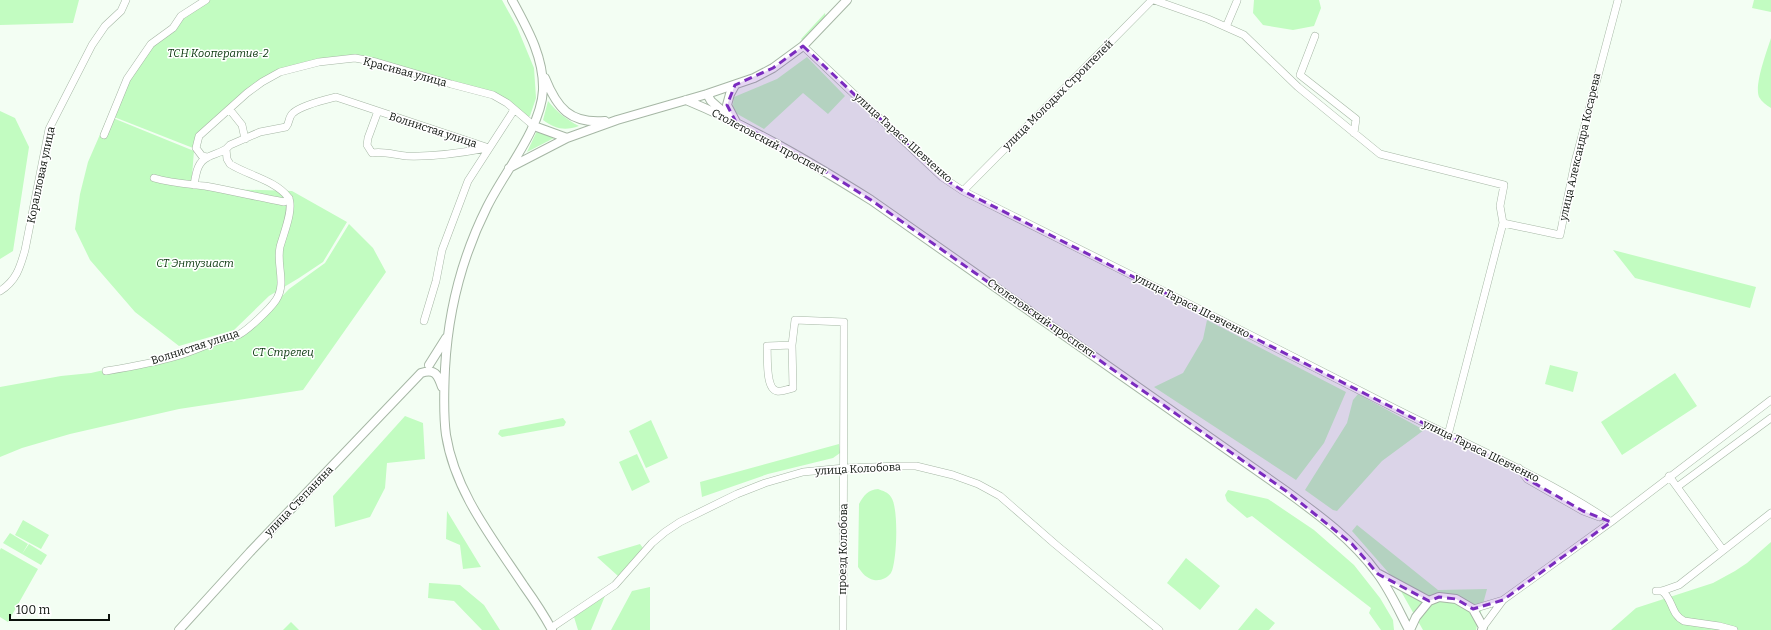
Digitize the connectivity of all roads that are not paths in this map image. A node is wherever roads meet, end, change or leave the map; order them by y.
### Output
1 (126, 0) edge
2 (206, 0) edge
3 (507, 0) edge
4 (512, 0) edge
5 (846, 0) edge
6 (1153, 0) edge
7 (1618, 0) edge
8 (1237, 1) edge
9 (1226, 27) junction
10 (1315, 36) dead end
11 (803, 46) junction
12 (542, 72) junction
13 (735, 85) junction
14 (707, 94) junction
15 (686, 100) junction
16 (230, 110) junction
17 (514, 110) junction
18 (378, 111) junction
19 (617, 120) junction
20 (736, 122) junction
21 (534, 126) junction
22 (1354, 134) junction
23 (104, 135) dead end
24 (567, 138) junction
25 (245, 139) junction
26 (489, 148) junction
27 (226, 149) junction
28 (207, 157) junction
29 (508, 168) junction
30 (154, 178) dead end
31 (194, 185) junction
32 (963, 190) junction
33 (289, 198) junction
34 (1503, 223) junction
35 (0, 291) edge
36 (424, 321) dead end
37 (447, 336) junction
38 (792, 345) junction
39 (446, 360) junction
40 (428, 365) junction
41 (106, 371) dead end
42 (421, 373) junction
43 (444, 394) junction
44 (1771, 401) edge
45 (1771, 418) edge
46 (1448, 435) junction
47 (844, 468) junction
48 (1669, 476) junction
49 (1677, 487) junction
50 (1771, 512) edge
51 (1611, 522) junction
52 (1723, 550) junction
53 (1378, 574) junction
54 (1503, 600) junction
55 (1429, 601) junction
56 (1473, 608) junction
57 (1483, 628) edge
58 (551, 629) edge
59 (179, 630) edge
60 (842, 630) edge
61 (1159, 630) edge
62 (1410, 630) edge
63 (1734, 630) edge

1 - 35 street, Коралловая улица
2 - 23 street
3 - 21 main road
4 - 12 main road
5 - 11 main road
6 - 9 street
6 - 32 street, улица Молодых Строителей
7 - 34 street, улица Александра Косарева
8 - 9 street
9 - 22 street
10 - 22 street
11 - 13 main road
11 - 32 street, улица Тараса Шевченко
12 - 19 main road
12 - 21 main road
13 - 14 main road
13 - 20 main road
14 - 15 main road
14 - 20 main road
15 - 19 main road
15 - 20 main road, Столетовский проспект
16 - 17 street, Красивая улица
16 - 25 street
16 - 28 street, Красивая улица
17 - 21 street, Красивая улица
17 - 26 street, Волнистая улица
18 - 25 street, Волнистая улица
18 - 26 street, Волнистая улица
18 - 26 street, Волнистая улица
19 - 24 main road
20 - 53 main road, Столетовский проспект
21 - 24 main road
21 - 29 main road
22 - 34 street
24 - 29 main road
25 - 27 street, Волнистая улица
26 - 36 street, Волнистая улица
27 - 28 street, Волнистая улица
27 - 33 street
28 - 31 street
29 - 37 main road
30 - 31 street
31 - 33 street
32 - 46 street, улица Тараса Шевченко
33 - 41 street, Волнистая улица
34 - 46 street
37 - 39 main road
37 - 40 main road, улица Степаняна
38 - 38 street
38 - 47 street, проезд Колобова
39 - 40 main road
39 - 43 main road
40 - 42 street, улица Степаняна
42 - 43 main road
42 - 59 main road, улица Степаняна
43 - 58 main road
44 - 48 street
45 - 49 street
46 - 51 street, улица Тараса Шевченко
47 - 58 street, улица Колобова
47 - 60 street, проезд Колобова
47 - 61 street, улица Колобова
48 - 49 street
48 - 51 street
49 - 52 street
50 - 52 street
51 - 54 street
52 - 63 street
53 - 55 main road
53 - 62 main road, Столетовский проспект
54 - 56 street
54 - 57 street
55 - 56 main road
55 - 62 main road
56 - 57 main road

